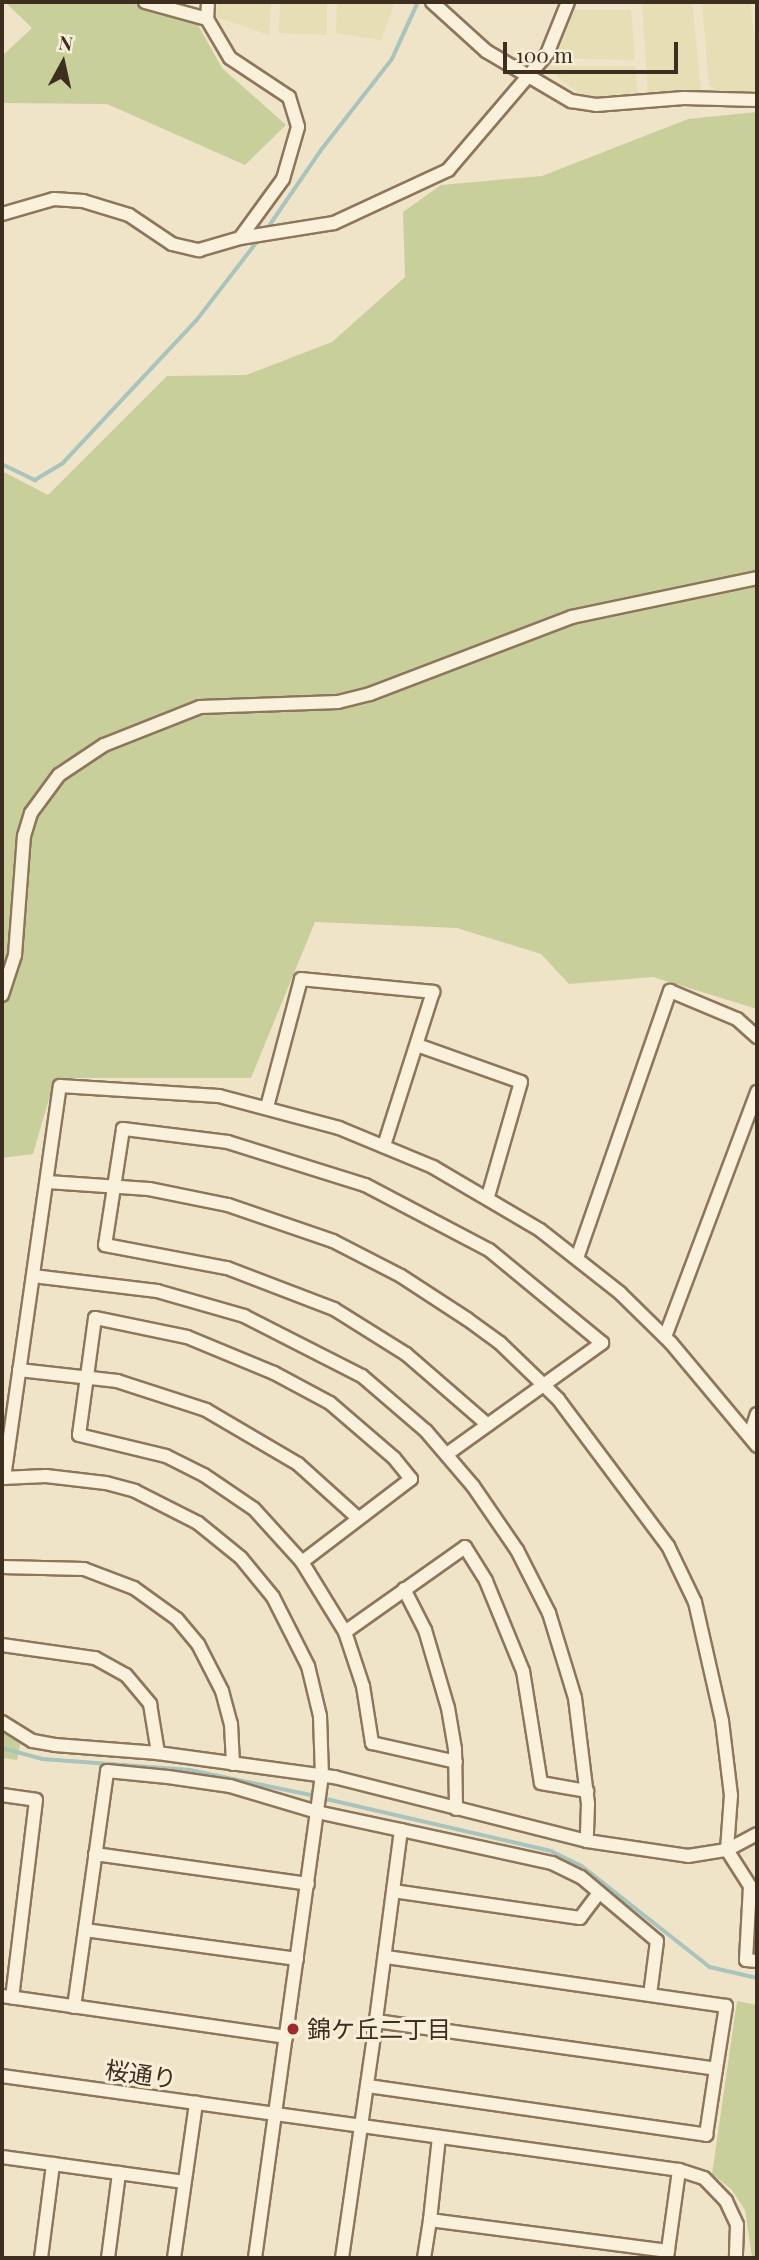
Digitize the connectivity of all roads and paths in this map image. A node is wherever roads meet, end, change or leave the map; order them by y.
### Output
1 (145, 2) edge
2 (208, 2) edge
3 (432, 2) edge
4 (568, 2) edge
5 (206, 19) junction
6 (529, 72) junction
7 (757, 100) edge
8 (2, 214) edge
9 (245, 238) junction
10 (757, 578) edge
11 (2, 995) edge
12 (757, 1037) edge
13 (417, 1045) junction
14 (757, 1092) edge
15 (267, 1108) junction
16 (384, 1146) junction
17 (48, 1182) junction
18 (116, 1186) junction
19 (488, 1196) junction
20 (577, 1258) junction
21 (33, 1276) junction
22 (665, 1337) junction
23 (19, 1370) junction
24 (86, 1376) junction
25 (545, 1386) junction
26 (757, 1414) edge
27 (488, 1425) junction
28 (753, 1441) edge
29 (447, 1454) junction
30 (3, 1478) edge
31 (358, 1518) junction
32 (302, 1562) junction
33 (2, 1567) edge
34 (404, 1589) junction
35 (345, 1632) junction
36 (2, 1645) edge
37 (2, 1722) edge
38 (158, 1753) junction
39 (456, 1762) junction
40 (233, 1764) junction
41 (587, 1791) junction
42 (320, 1794) junction
43 (2, 1795) edge
44 (456, 1809) junction
45 (401, 1830) junction
46 (757, 1834) edge
47 (587, 1841) junction
48 (727, 1850) junction
49 (95, 1854) junction
50 (308, 1884) junction
51 (393, 1891) junction
52 (599, 1893) junction
53 (85, 1930) junction
54 (384, 1957) junction
55 (297, 1959) junction
56 (757, 1961) edge
57 (650, 1996) junction
58 (7, 1997) edge
59 (74, 2007) junction
60 (376, 2021) junction
61 (286, 2037) junction
62 (716, 2069) junction
63 (2, 2076) edge
64 (368, 2086) junction
65 (196, 2103) junction
66 (275, 2113) junction
67 (363, 2126) junction
68 (439, 2137) junction
69 (2, 2157) edge
70 (52, 2164) junction
71 (679, 2170) junction
72 (119, 2173) junction
73 (184, 2182) junction
74 (430, 2220) junction
75 (667, 2255) edge
76 (41, 2258) edge
77 (108, 2258) edge
78 (174, 2258) edge
79 (255, 2258) edge
80 (342, 2258) edge
81 (424, 2258) edge
82 (736, 2258) edge

1 - 5 street
2 - 5 street
3 - 6 street
4 - 6 street
5 - 9 street
6 - 7 street
6 - 9 street
8 - 9 street
10 - 11 street
12 - 20 street
13 - 15 street
13 - 16 street
13 - 19 street
14 - 22 street
15 - 16 street
15 - 17 street
16 - 19 street
17 - 18 street
17 - 21 street
18 - 25 street
18 - 25 street
18 - 27 street
19 - 20 street
20 - 22 street
21 - 23 street
21 - 29 street
22 - 28 street
23 - 24 street
23 - 30 street
24 - 31 street
24 - 31 street
24 - 32 street
25 - 27 street
25 - 48 street
26 - 28 street
27 - 29 street
29 - 41 street
30 - 42 street
31 - 32 street
32 - 35 street
33 - 40 street
34 - 35 street
34 - 39 street
34 - 41 street
35 - 39 street
36 - 38 street
37 - 38 street
38 - 40 street
39 - 44 street
40 - 42 street
41 - 47 street
42 - 44 street
42 - 45 street
42 - 49 street
42 - 50 street
43 - 58 street
44 - 47 street
45 - 51 street
45 - 52 street
46 - 48 street
47 - 48 street
48 - 56 street
49 - 50 street
49 - 53 street
50 - 55 street
51 - 52 street
51 - 54 street
52 - 57 street
53 - 55 street
53 - 59 street
54 - 57 street
54 - 60 street
55 - 61 street
57 - 62 street
58 - 59 street
59 - 61 street
60 - 62 street
60 - 64 street
61 - 66 street
62 - 64 street
63 - 65 street, 桜通り
64 - 67 street
65 - 66 street, 桜通り
65 - 73 street
66 - 67 street, 桜通り
66 - 79 street
67 - 68 street, 桜通り
67 - 80 street
68 - 71 street, 桜通り
68 - 74 street
69 - 70 street
70 - 72 street
70 - 76 street
71 - 75 street
71 - 82 street, 桜通り
72 - 73 street
72 - 77 street
73 - 78 street
74 - 75 street
74 - 81 street

